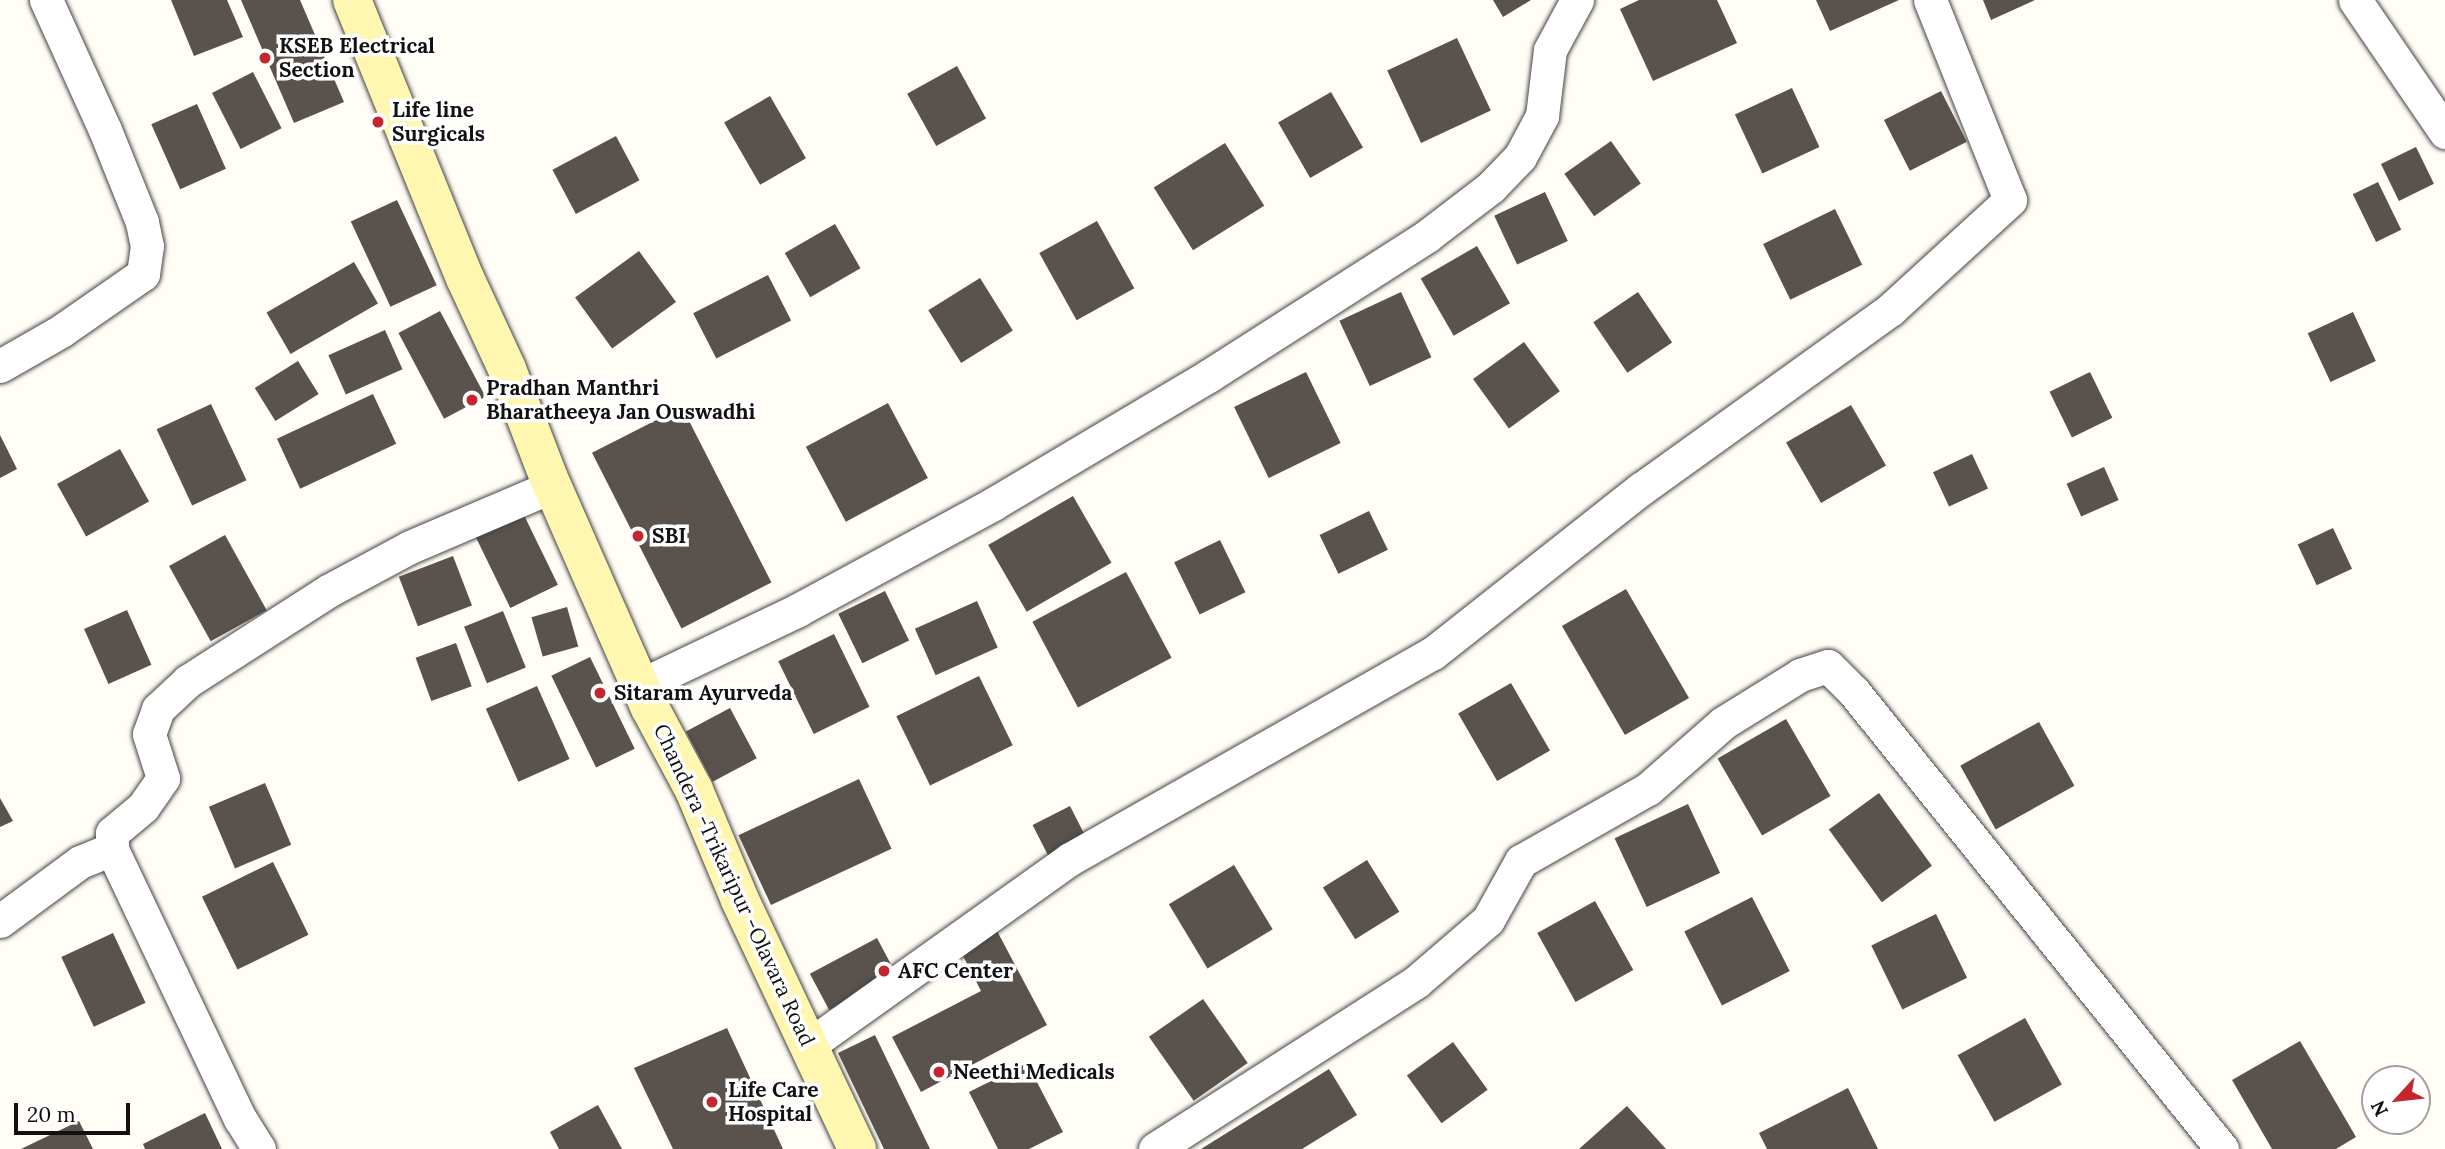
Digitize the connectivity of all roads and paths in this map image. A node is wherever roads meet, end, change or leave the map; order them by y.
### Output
1 (46, 0) edge
2 (352, 0) edge
3 (1577, 0) edge
4 (1930, 0) edge
5 (2355, 0) edge
6 (2445, 132) edge
7 (0, 366) edge
8 (553, 486) junction
9 (641, 685) junction
10 (112, 849) junction
11 (0, 921) edge
12 (809, 1045) junction
13 (258, 1149) edge
14 (857, 1149) edge
15 (1155, 1149) edge
16 (2222, 1149) edge

1 - 7 street
2 - 8 main road, Chandera -Trikaripur -Olavara Road
3 - 9 street
4 - 12 street
5 - 6 street
8 - 9 main road, Chandera -Trikaripur -Olavara Road
8 - 10 street
9 - 12 main road, Chandera -Trikaripur -Olavara Road
10 - 11 street
10 - 13 street
12 - 14 main road, Chandera -Trikaripur -Olavara Road
15 - 16 street

